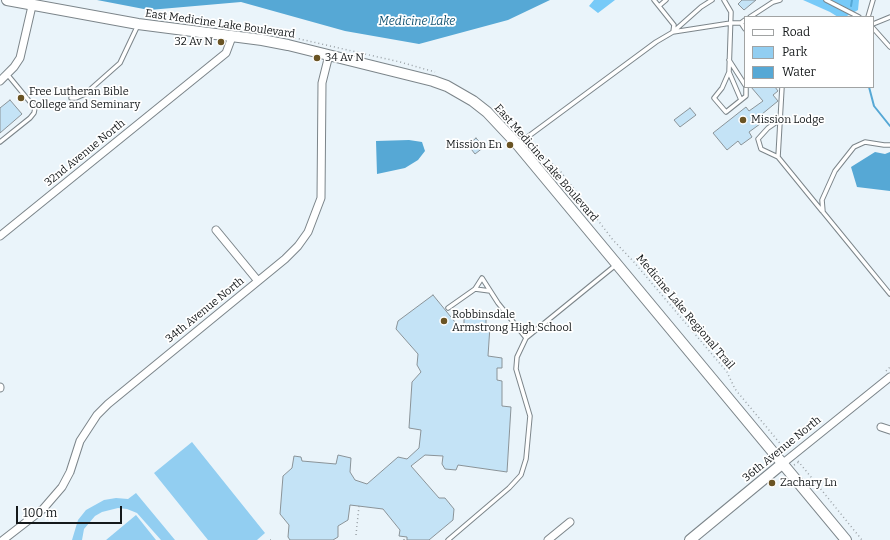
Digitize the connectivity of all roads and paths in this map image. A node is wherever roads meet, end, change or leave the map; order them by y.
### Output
1 (7, 0) edge
2 (654, 0) edge
3 (666, 0) edge
4 (712, 0) edge
5 (724, 0) edge
6 (780, 0) edge
7 (826, 0) edge
8 (873, 0) edge
9 (32, 6) junction
10 (659, 6) junction
11 (752, 16) edge
12 (857, 16) edge
13 (868, 16) edge
14 (890, 17) edge
15 (744, 21) edge
16 (731, 23) junction
17 (741, 23) junction
18 (138, 24) junction
19 (874, 24) edge
20 (744, 27) edge
21 (874, 29) edge
22 (673, 32) junction
23 (232, 37) junction
24 (890, 47) edge
25 (329, 55) junction
26 (729, 60) junction
27 (729, 72) junction
28 (7, 74) junction
29 (0, 81) edge
30 (744, 84) edge
31 (746, 88) edge
32 (782, 88) edge
33 (71, 98) dead end
34 (741, 100) junction
35 (781, 119) junction
36 (0, 142) edge
37 (517, 144) junction
38 (528, 145) dead end
39 (890, 145) edge
40 (778, 157) junction
41 (823, 212) junction
42 (216, 230) dead end
43 (0, 236) edge
44 (617, 264) junction
45 (258, 281) junction
46 (475, 289) junction
47 (490, 291) junction
48 (890, 294) edge
49 (448, 308) dead end
50 (526, 338) junction
51 (890, 367) edge
52 (887, 375) edge
53 (881, 427) dead end
54 (890, 430) edge
55 (799, 440) dead end
56 (783, 447) junction
57 (793, 456) junction
58 (782, 464) junction
59 (359, 506) dead end
60 (570, 522) dead end
61 (356, 535) dead end
62 (404, 537) dead end
63 (3, 540) edge
64 (404, 540) edge
65 (448, 540) edge
66 (548, 540) edge
67 (690, 540) edge
68 (846, 540) edge
69 (862, 540) edge

1 - 9 street, East Medicine Lake Boulevard
2 - 10 lane
3 - 10 lane
4 - 22 lane
5 - 16 lane
6 - 11 lane
7 - 12 lane
8 - 13 lane
9 - 18 street, East Medicine Lake Boulevard
9 - 28 street
10 - 22 lane
14 - 19 lane
15 - 17 lane
16 - 17 lane
16 - 22 lane
16 - 26 lane
17 - 20 lane
18 - 23 street, East Medicine Lake Boulevard
18 - 33 lane
21 - 24 lane
22 - 37 lane
23 - 25 street, East Medicine Lake Boulevard
23 - 43 street, 32nd Avenue North
25 - 37 street, East Medicine Lake Boulevard
25 - 45 street, 34th Avenue North
26 - 27 lane
26 - 30 lane
27 - 34 lane
27 - 34 lane
28 - 29 street
28 - 36 lane
31 - 34 lane
32 - 35 lane
35 - 40 lane
35 - 40 lane
37 - 44 street, East Medicine Lake Boulevard
38 - 56 path, Medicine Lake Regional Trail
39 - 41 lane
40 - 41 lane
41 - 48 lane
42 - 45 street
44 - 50 lane
44 - 58 street, East Medicine Lake Boulevard
45 - 63 street, 34th Avenue North
46 - 47 lane
46 - 47 lane
46 - 49 lane
47 - 50 lane
50 - 65 lane
51 - 52 path
52 - 57 street, 36th Avenue North
53 - 54 street
55 - 56 path
56 - 57 path, Medicine Lake Regional Trail
57 - 58 street, 36th Avenue North
57 - 69 path, Medicine Lake Regional Trail
58 - 67 street, 36th Avenue North
58 - 68 street, East Medicine Lake Boulevard
59 - 61 path
60 - 66 street
62 - 64 path

